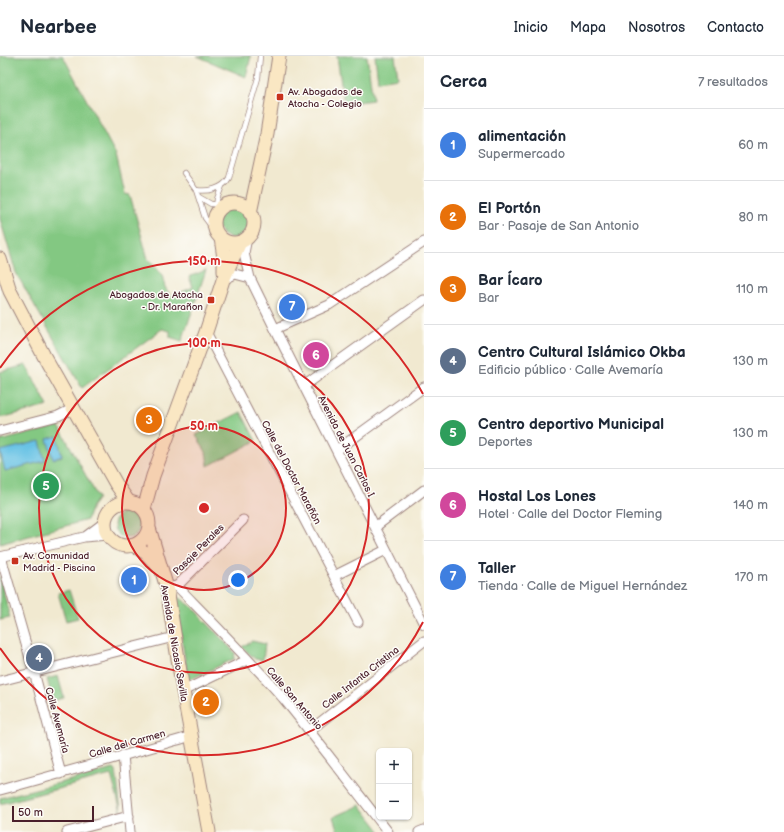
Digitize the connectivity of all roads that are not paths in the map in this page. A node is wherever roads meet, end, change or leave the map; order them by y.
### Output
1 (260, 56) edge
2 (279, 56) edge
3 (184, 173) dead end
4 (257, 177) junction
5 (222, 186) junction
6 (196, 190) junction
7 (199, 197) junction
8 (224, 208) junction
9 (250, 213) junction
10 (219, 236) junction
11 (243, 240) junction
12 (424, 242) edge
13 (0, 259) edge
14 (250, 278) junction
15 (224, 280) junction
16 (424, 300) edge
17 (275, 330) junction
18 (206, 332) junction
19 (304, 386) junction
20 (424, 387) edge
21 (74, 408) junction
22 (0, 431) edge
23 (337, 450) junction
24 (116, 484) junction
25 (424, 490) edge
26 (135, 504) junction
27 (115, 505) junction
28 (243, 520) dead end
29 (105, 522) junction
30 (375, 527) junction
31 (149, 528) junction
32 (108, 535) junction
33 (84, 537) junction
34 (133, 545) junction
35 (386, 550) junction
36 (1, 557) edge
37 (162, 571) junction
38 (334, 576) junction
39 (172, 587) junction
40 (358, 622) dead end
41 (424, 624) edge
42 (174, 637) junction
43 (424, 641) edge
44 (247, 660) junction
45 (34, 672) junction
46 (0, 681) edge
47 (183, 691) junction
48 (310, 731) junction
49 (192, 736) junction
50 (123, 755) junction
51 (61, 774) junction
52 (0, 790) edge
53 (129, 816) junction
54 (424, 830) edge
55 (67, 832) edge
56 (130, 832) edge
57 (209, 832) edge
58 (388, 832) edge
59 (420, 832) edge

1 - 5 lane
2 - 4 main road
3 - 6 lane
4 - 8 main road
4 - 9 main road
5 - 6 lane
5 - 8 lane
6 - 7 lane
7 - 8 lane
7 - 10 lane
8 - 9 main road
8 - 10 main road
9 - 11 main road
10 - 11 main road
10 - 15 main road
11 - 14 street, Avenida de Juan Carlos I
11 - 15 main road
12 - 17 street
13 - 21 main road
14 - 15 street
14 - 17 street, Avenida de Juan Carlos I
15 - 18 main road
16 - 19 street
17 - 19 street, Avenida de Juan Carlos I
18 - 26 main road
18 - 38 street, Calle del Doctor Marañón
19 - 23 street, Avenida de Juan Carlos I
20 - 23 street
21 - 22 street
21 - 24 main road
23 - 30 street, Avenida de Juan Carlos I
24 - 26 main road
24 - 27 main road
25 - 30 street
26 - 27 main road
26 - 31 main road
27 - 29 main road
28 - 39 street, Pasaje Perales
29 - 32 main road
29 - 33 street
30 - 35 street, Avenida de Juan Carlos I
31 - 34 main road
31 - 37 main road, Avenida de Nicasio Sevilla
32 - 33 street
32 - 34 main road
33 - 36 street
34 - 37 main road, Avenida de Nicasio Sevilla
35 - 38 street
35 - 41 street, Avenida de Juan Carlos I
36 - 45 street, Calle Avemaría
37 - 39 main road, Avenida de Nicasio Sevilla
38 - 40 street, Calle del Doctor Marañón
39 - 42 main road, Avenida de Nicasio Sevilla
39 - 44 street, Calle San Antonio
42 - 45 street
42 - 47 main road, Avenida de Nicasio Sevilla
43 - 48 street, Calle Infanta Cristina
44 - 47 street
44 - 48 street, Calle San Antonio
45 - 46 street
45 - 51 street, Calle Avemaría
47 - 49 main road, Avenida de Nicasio Sevilla
48 - 58 street, Calle San Antonio
49 - 50 street, Calle del Carmen
49 - 57 main road, Avenida de Nicasio Sevilla
50 - 51 street, Calle del Carmen
50 - 53 street
51 - 52 street, Calle del Carmen
53 - 55 street
53 - 56 street
54 - 59 street

